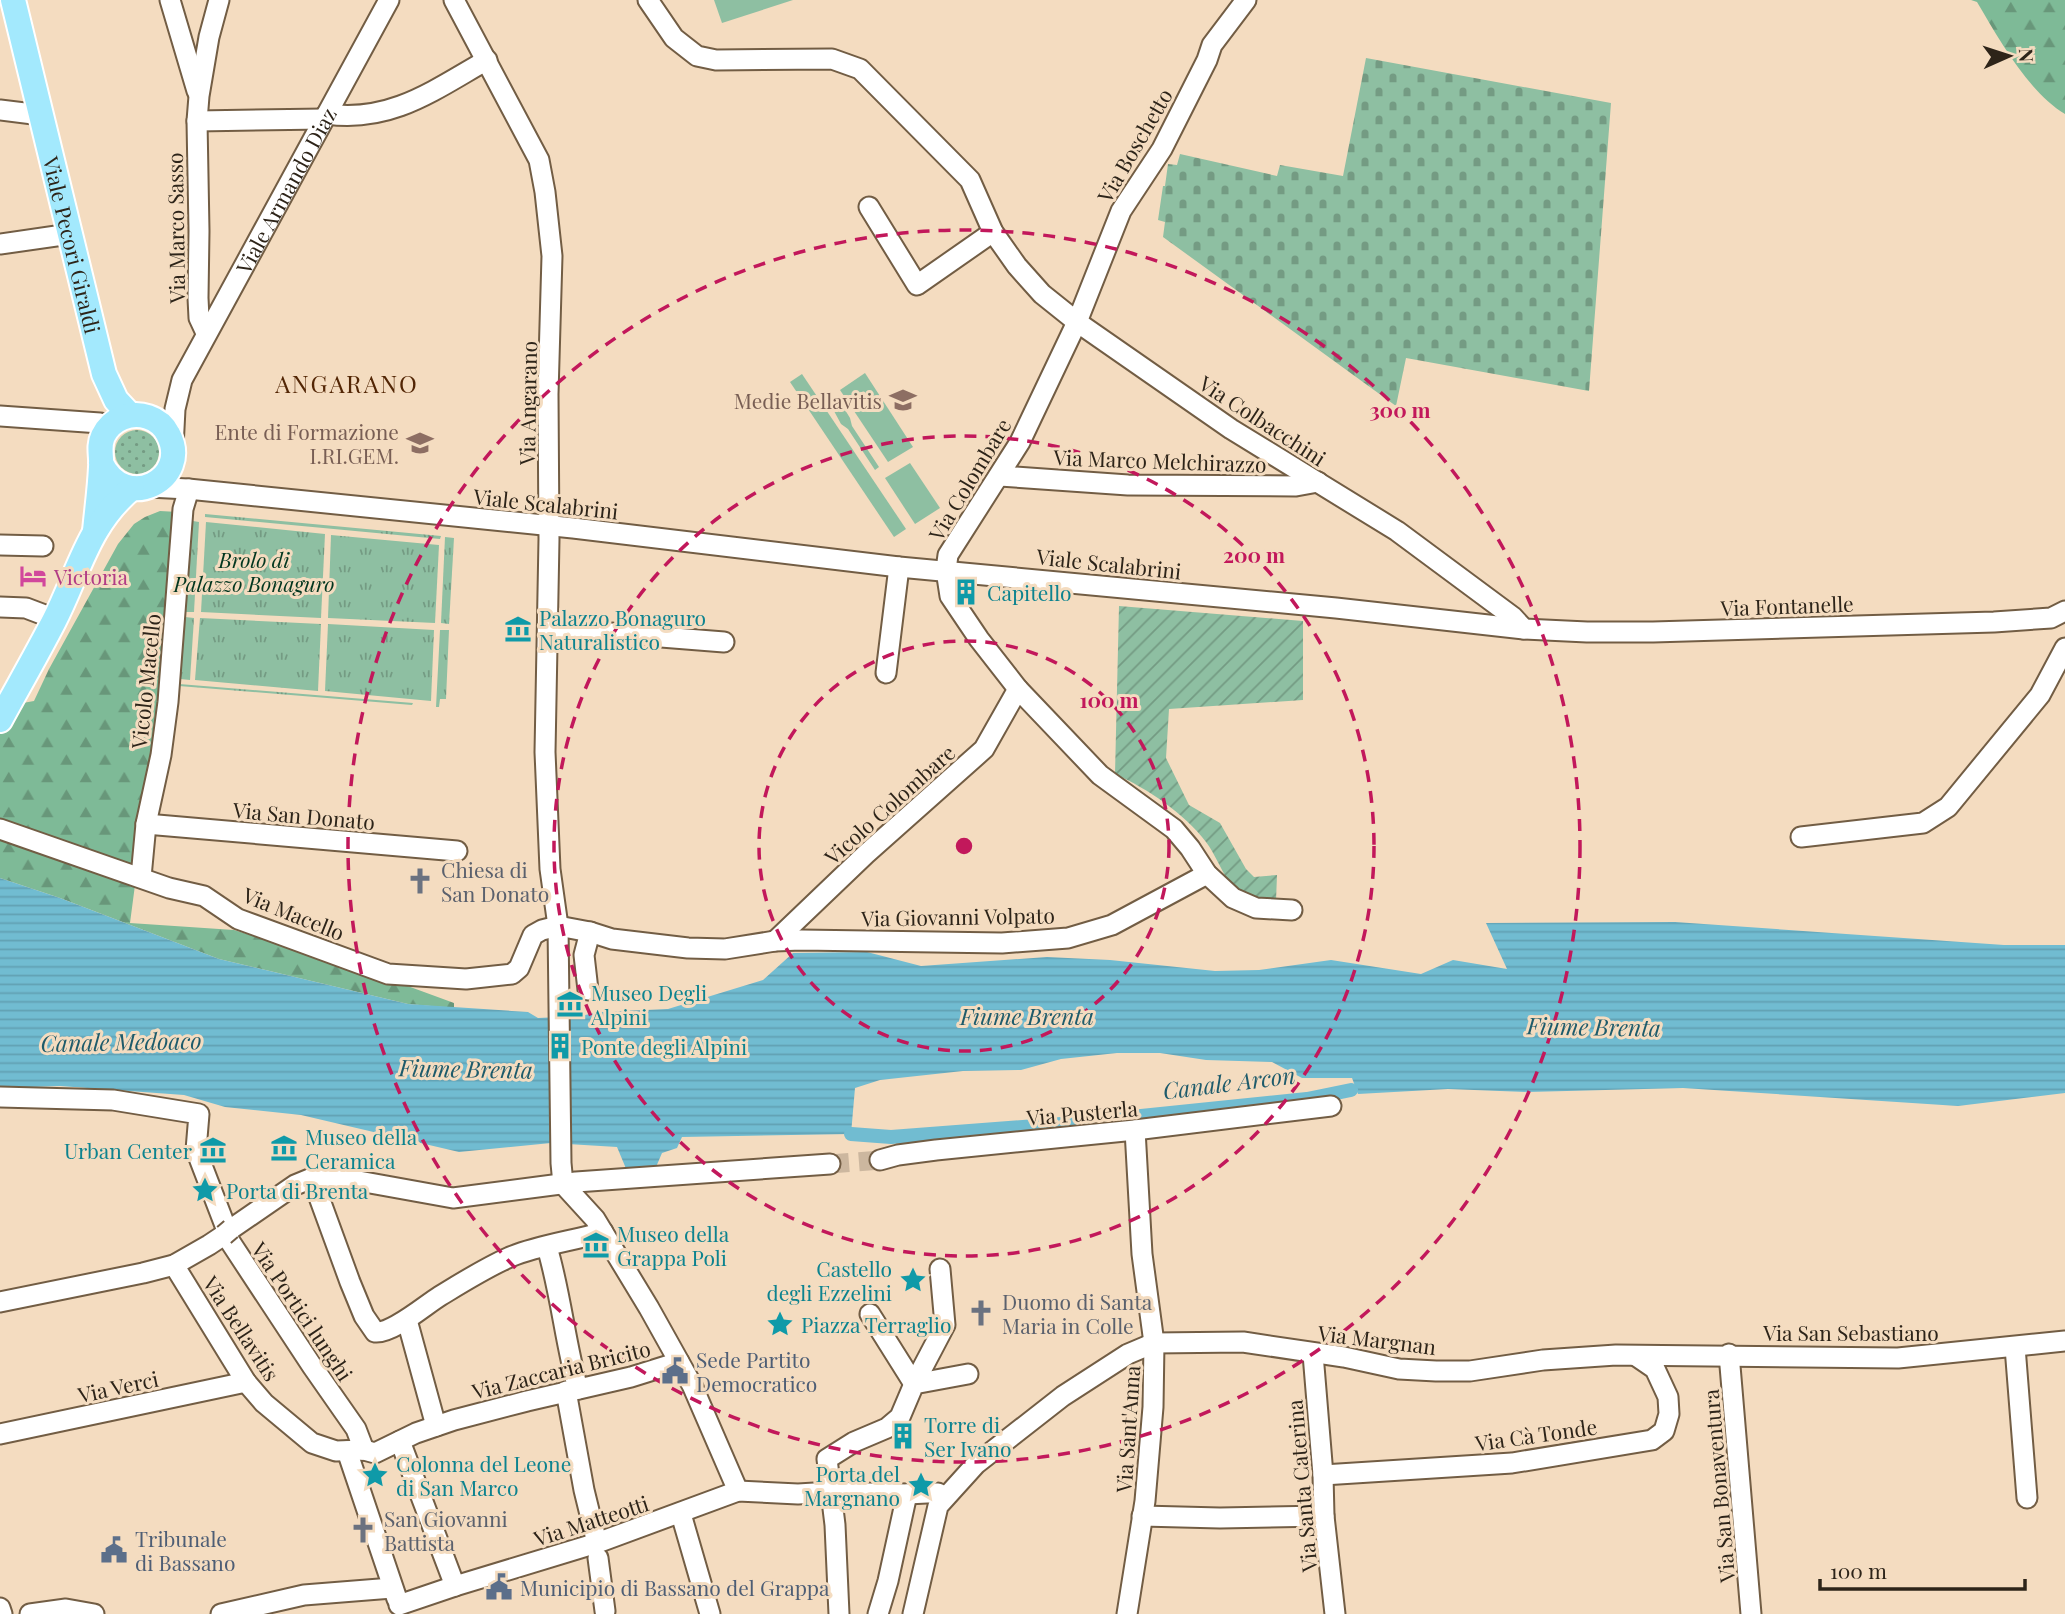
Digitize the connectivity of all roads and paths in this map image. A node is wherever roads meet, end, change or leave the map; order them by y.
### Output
1 (13, 0) edge
2 (170, 0) edge
3 (219, 0) edge
4 (389, 0) edge
5 (454, 0) edge
6 (648, 0) edge
7 (1246, 0) edge
8 (487, 60) junction
9 (199, 96) junction
10 (0, 110) edge
11 (41, 115) junction
12 (325, 117) junction
13 (197, 121) junction
14 (869, 207) dead end
15 (993, 232) junction
16 (70, 234) junction
17 (0, 244) edge
18 (1077, 322) junction
19 (206, 333) junction
20 (104, 374) junction
21 (182, 380) junction
22 (0, 416) edge
23 (138, 416) junction
24 (100, 423) junction
25 (101, 455) junction
26 (171, 459) junction
27 (1000, 476) junction
28 (1318, 482) junction
29 (140, 488) junction
30 (188, 489) junction
31 (549, 525) junction
32 (95, 531) junction
33 (0, 545) edge
34 (43, 547) dead end
35 (899, 566) junction
36 (946, 570) junction
37 (0, 607) edge
38 (2060, 615) edge
39 (55, 619) junction
40 (548, 628) junction
41 (1524, 629) junction
42 (724, 642) dead end
43 (2065, 648) edge
44 (886, 673) dead end
45 (1018, 690) junction
46 (0, 720) edge
47 (146, 824) junction
48 (0, 829) edge
49 (1801, 837) dead end
50 (457, 850) dead end
51 (1207, 874) junction
52 (141, 877) junction
53 (1292, 910) dead end
54 (558, 926) junction
55 (590, 932) junction
56 (775, 941) junction
57 (588, 990) dead end
58 (0, 1097) edge
59 (1331, 1106) dead end
60 (1135, 1130) junction
61 (880, 1160) tunnel mouth
62 (830, 1164) tunnel mouth
63 (312, 1178) junction
64 (563, 1184) junction
65 (603, 1232) junction
66 (547, 1247) junction
67 (174, 1265) junction
68 (940, 1269) dead end
69 (0, 1302) edge
70 (414, 1314) junction
71 (870, 1314) dead end
72 (2065, 1341) edge
73 (1154, 1343) junction
74 (2015, 1347) junction
75 (1313, 1354) junction
76 (1729, 1354) junction
77 (1636, 1356) junction
78 (679, 1363) junction
79 (968, 1374) dead end
80 (246, 1382) junction
81 (914, 1384) junction
82 (572, 1390) junction
83 (445, 1423) junction
84 (0, 1434) edge
85 (404, 1439) junction
86 (355, 1450) junction
87 (1323, 1475) junction
88 (738, 1491) junction
89 (831, 1492) junction
90 (907, 1494) junction
91 (944, 1497) junction
92 (2027, 1498) dead end
93 (681, 1514) junction
94 (1143, 1516) junction
95 (1324, 1516) junction
96 (597, 1551) junction
97 (455, 1586) junction
98 (397, 1602) edge
99 (0, 1608) edge
100 (605, 1611) dead end
101 (2, 1614) edge
102 (30, 1614) edge
103 (94, 1614) edge
104 (221, 1614) edge
105 (710, 1614) edge
106 (839, 1614) edge
107 (878, 1614) edge
108 (913, 1614) edge
109 (1127, 1614) edge
110 (1335, 1614) edge
111 (1751, 1614) edge

1 - 11 main road, Viale Pecori Giraldi
2 - 9 street
3 - 9 street, Via Marco Sasso
4 - 12 street, Viale Armando Diaz
5 - 8 street, Via Angarano
6 - 15 street, Via Colbacchini
7 - 18 street, Via Boschetto
8 - 12 street
8 - 31 street, Via Angarano
9 - 13 street, Via Marco Sasso
10 - 11 street
11 - 16 main road, Viale Pecori Giraldi
12 - 13 street
12 - 19 street, Viale Armando Diaz
13 - 19 street, Via Marco Sasso
14 - 15 street
15 - 18 street, Via Colbacchini
16 - 17 street
16 - 20 main road, Viale Pecori Giraldi
18 - 27 street, Via Colombare
18 - 28 street, Via Colbacchini
19 - 21 street, Viale Armando Diaz
20 - 23 main road, Viale Pecori Giraldi
20 - 24 main road, Viale Pecori Giraldi
21 - 23 street, Viale Armando Diaz
21 - 26 street, Viale Armando Diaz
22 - 24 street
23 - 25 main road, Viale Armando Diaz
23 - 26 main road
24 - 25 main road, Viale Pecori Giraldi
25 - 29 main road
25 - 32 main road, Viale Armando Diaz
26 - 29 main road, Viale Armando Diaz
26 - 30 street
27 - 28 street, Via Marco Melchirazzo
27 - 36 street, Via Colombare
28 - 41 street, Via Colbacchini
29 - 30 street, Viale Scalabrini
29 - 32 main road, Viale Armando Diaz
30 - 31 street, Viale Scalabrini
30 - 47 street, Vicolo Macello
31 - 35 street, Viale Scalabrini
31 - 40 street, Via Angarano
32 - 39 main road, Viale Armando Diaz
33 - 34 street
35 - 36 street, Viale Scalabrini
35 - 44 street
36 - 41 street, Viale Scalabrini
36 - 45 street, Via Colombare
37 - 39 street
38 - 41 street, Via Fontanelle
39 - 46 main road, Viale Armando Diaz
40 - 42 street
40 - 54 street, Via Angarano
43 - 49 street
45 - 51 street, Via Colombare
45 - 56 street, Vicolo Colombare
47 - 50 street, Via San Donato
47 - 52 street, Vicolo Macello
48 - 52 street, Via Macello
51 - 53 street
51 - 56 street, Via Giovanni Volpato
52 - 54 street, Via Macello
54 - 55 street, Via Giovanni Volpato
54 - 64 street, Via Angarano
55 - 56 street, Via Giovanni Volpato
55 - 57 street
58 - 86 street, Via Portici lunghi
59 - 60 street, Via Pusterla
60 - 61 street, Via Pusterla
60 - 73 street, Via Sant'Anna
62 - 64 street
63 - 64 street
63 - 67 street
63 - 70 street
64 - 65 street
65 - 66 street
65 - 78 street
66 - 70 street
66 - 82 street
67 - 69 street
67 - 80 street, Via Bellavitis
68 - 81 street
70 - 83 street
71 - 81 street
72 - 74 street, Via San Sebastiano
73 - 75 street, Via Margnan
73 - 91 street
73 - 94 street, Via Sant'Anna
74 - 76 street, Via San Sebastiano
74 - 92 street
75 - 77 street, Via Margnan
75 - 87 street, Via Santa Caterina
76 - 77 street, Via San Sebastiano
76 - 111 street, Via San Bonaventura
77 - 87 street, Via Cà Tonde
78 - 82 street, Via Zaccaria Bricito
78 - 88 street
79 - 81 street
80 - 84 street, Via Verci
80 - 86 street, Via Bellavitis
81 - 89 street
82 - 83 street, Via Zaccaria Bricito
82 - 96 street
83 - 85 street, Via Zaccaria Bricito
85 - 86 street, Via Zaccaria Bricito
85 - 97 street
86 - 98 street, Via Portici lunghi
87 - 95 street, Via Santa Caterina
88 - 89 street
88 - 93 street, Via Matteotti
89 - 90 street
89 - 106 street
90 - 91 street
90 - 107 street
91 - 108 street
93 - 96 street, Via Matteotti
93 - 105 street
94 - 95 street, Via Sant'Anna
94 - 109 street, Via Sant'Anna
95 - 110 street, Via Santa Caterina
96 - 97 street, Via Matteotti
96 - 100 street
97 - 98 street, Via Matteotti
98 - 104 street, Via Matteotti
99 - 101 street
102 - 103 street

